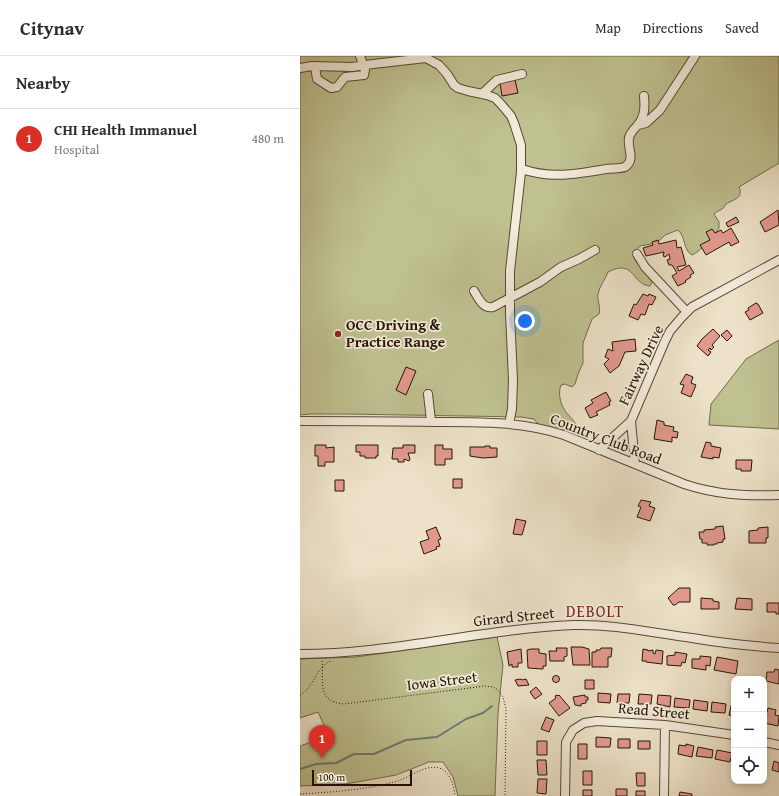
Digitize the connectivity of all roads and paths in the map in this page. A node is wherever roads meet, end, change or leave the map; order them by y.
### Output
1 (360, 56) edge
2 (695, 56) edge
3 (301, 65) edge
4 (360, 66) junction
5 (315, 67) junction
6 (522, 74) dead end
7 (482, 94) junction
8 (644, 96) dead end
9 (638, 125) junction
10 (522, 169) junction
11 (595, 250) dead end
12 (637, 254) dead end
13 (779, 260) edge
14 (474, 291) dead end
15 (510, 298) junction
16 (687, 312) junction
17 (428, 394) dead end
18 (631, 421) junction
19 (300, 422) edge
20 (430, 422) junction
21 (509, 424) junction
22 (599, 450) junction
23 (635, 464) junction
24 (779, 495) edge
25 (779, 648) edge
26 (300, 654) edge
27 (322, 654) junction
28 (335, 660) dead end
29 (323, 665) junction
30 (300, 695) edge
31 (665, 725) junction
32 (731, 735) edge
33 (767, 743) edge
34 (779, 745) edge
35 (300, 794) edge
36 (455, 796) edge
37 (505, 796) edge
38 (565, 796) edge
39 (664, 796) edge

1 - 4 street
2 - 9 street
3 - 5 street
4 - 5 street
4 - 5 street
4 - 7 street
6 - 7 street
7 - 10 street
8 - 9 street
9 - 10 street
10 - 15 street
11 - 15 street
12 - 16 street
13 - 16 street, Fairway Drive
14 - 15 street
15 - 21 street
16 - 18 street, Fairway Drive
17 - 20 street
18 - 22 street, Fairway Drive
18 - 23 street, Fairway Drive
19 - 20 street, Country Club Road
20 - 21 street, Country Club Road
21 - 22 street, Country Club Road
22 - 23 street, Country Club Road
23 - 24 street, Country Club Road
25 - 27 street, Girard Street
26 - 27 street, Girard Street
27 - 29 path, Iowa Street
28 - 29 path
29 - 30 path
29 - 37 path, Iowa Street
31 - 32 street, Read Street
31 - 38 street, Read Street
31 - 39 street
33 - 34 street
35 - 36 path

